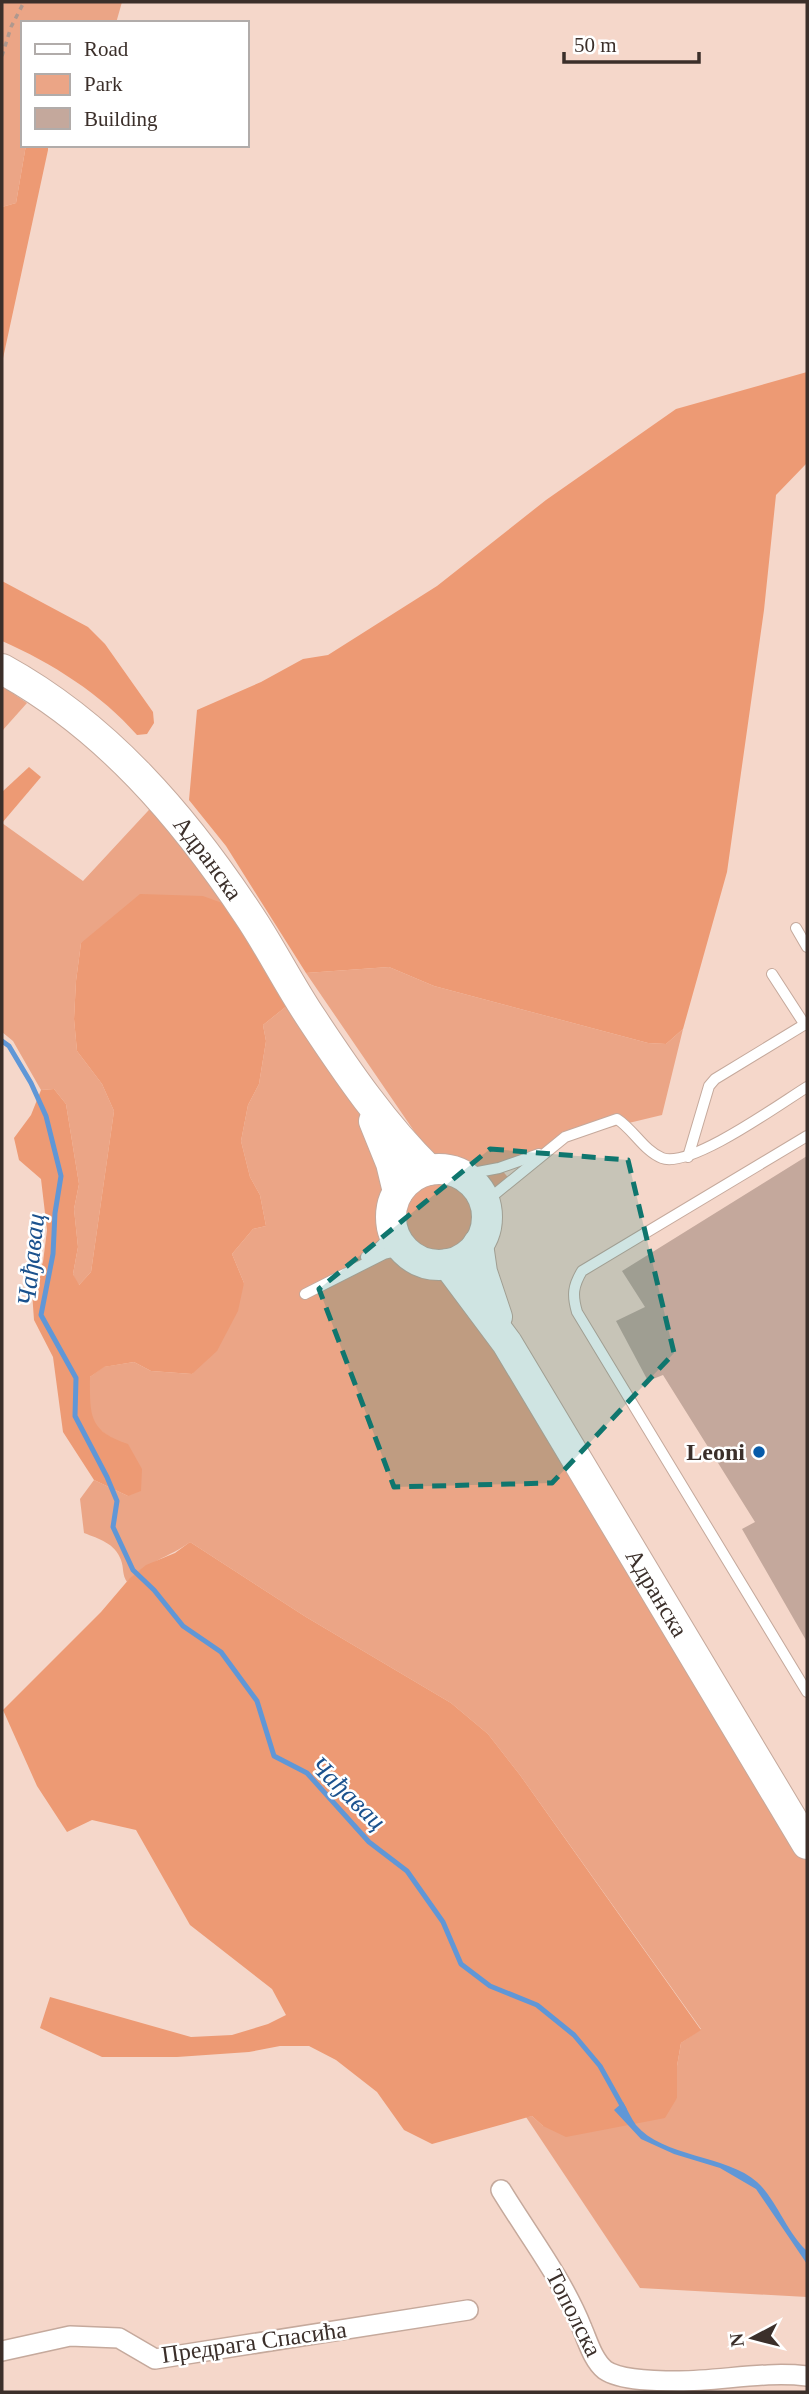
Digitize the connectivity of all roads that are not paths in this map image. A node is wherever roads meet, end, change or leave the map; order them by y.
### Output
1 (2, 669) edge
2 (796, 928) dead end
3 (807, 947) edge
4 (772, 975) dead end
5 (806, 1024) edge
6 (807, 1087) edge
7 (363, 1092) junction
8 (807, 1136) edge
9 (546, 1151) junction
10 (688, 1157) junction
11 (429, 1170) junction
12 (462, 1175) junction
13 (398, 1192) junction
14 (484, 1203) junction
15 (391, 1226) junction
16 (478, 1244) junction
17 (411, 1256) junction
18 (448, 1264) junction
19 (335, 1278) junction
20 (305, 1294) dead end
21 (507, 1343) junction
22 (807, 1692) edge
23 (807, 1844) edge
24 (501, 2190) dead end
25 (468, 2310) dead end
26 (2, 2351) edge
27 (807, 2376) edge

1 - 7 main road, Адранска
2 - 3 lane
4 - 5 lane
5 - 10 lane
6 - 10 lane
7 - 11 main road, Адранска
7 - 13 main road, Адранска
8 - 22 lane
9 - 10 lane
9 - 12 lane
9 - 14 lane
11 - 12 main road
11 - 13 main road
12 - 14 main road
13 - 15 main road
14 - 16 main road
15 - 17 main road
15 - 19 lane
16 - 18 main road
16 - 21 main road, Адранска
17 - 18 main road
17 - 19 lane
18 - 21 main road, Адранска
19 - 20 lane
21 - 23 main road, Адранска
24 - 27 street, Тополска
25 - 26 street, Предрага Спасића

